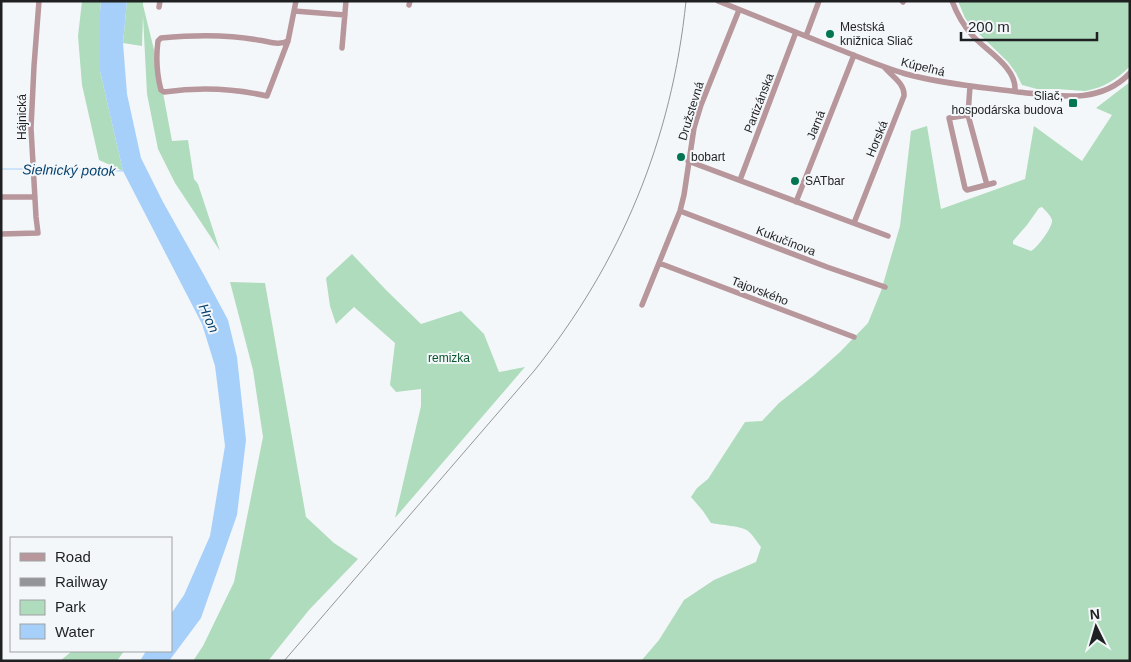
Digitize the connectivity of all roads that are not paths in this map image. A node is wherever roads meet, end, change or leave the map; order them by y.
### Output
1 (39, 1) edge
2 (296, 1) edge
3 (346, 1) edge
4 (718, 1) edge
5 (819, 1) edge
6 (952, 1) edge
7 (736, 6) edge
8 (294, 10) junction
9 (344, 15) junction
10 (796, 32) junction
11 (806, 36) junction
12 (288, 41) junction
13 (342, 48) dead end
14 (854, 55) junction
15 (885, 67) junction
16 (1130, 73) edge
17 (970, 86) junction
18 (1015, 91) junction
19 (968, 115) junction
20 (688, 161) junction
21 (740, 180) junction
22 (1, 197) edge
23 (35, 197) junction
24 (796, 202) junction
25 (680, 211) junction
26 (854, 223) junction
27 (1, 234) edge
28 (888, 236) dead end
29 (659, 263) junction
30 (885, 287) dead end
31 (642, 304) dead end
32 (854, 337) dead end

1 - 23 street, Hájnická
2 - 8 street
3 - 9 street
4 - 7 street, Kúpeľná
5 - 11 street
6 - 18 street
7 - 10 street, Kúpeľná
7 - 20 street, Družstevná
8 - 9 street
8 - 12 street
9 - 13 street
10 - 11 street, Kúpeľná
10 - 21 street, Partizánska
11 - 14 street, Kúpeľná
12 - 12 street
14 - 15 street, Kúpeľná
14 - 24 street, Jarná
15 - 17 street, Kúpeľná
15 - 26 street, Horská
16 - 18 street, Kúpeľná
17 - 18 street, Kúpeľná
17 - 19 street
19 - 19 street
20 - 21 street
20 - 25 street, Družstevná
21 - 24 street
22 - 23 street
23 - 27 street, Hájnická
24 - 26 street
25 - 29 street, Družstevná
25 - 30 street, Kukučínova
26 - 28 street
29 - 31 street, Družstevná
29 - 32 street, Tajovského

